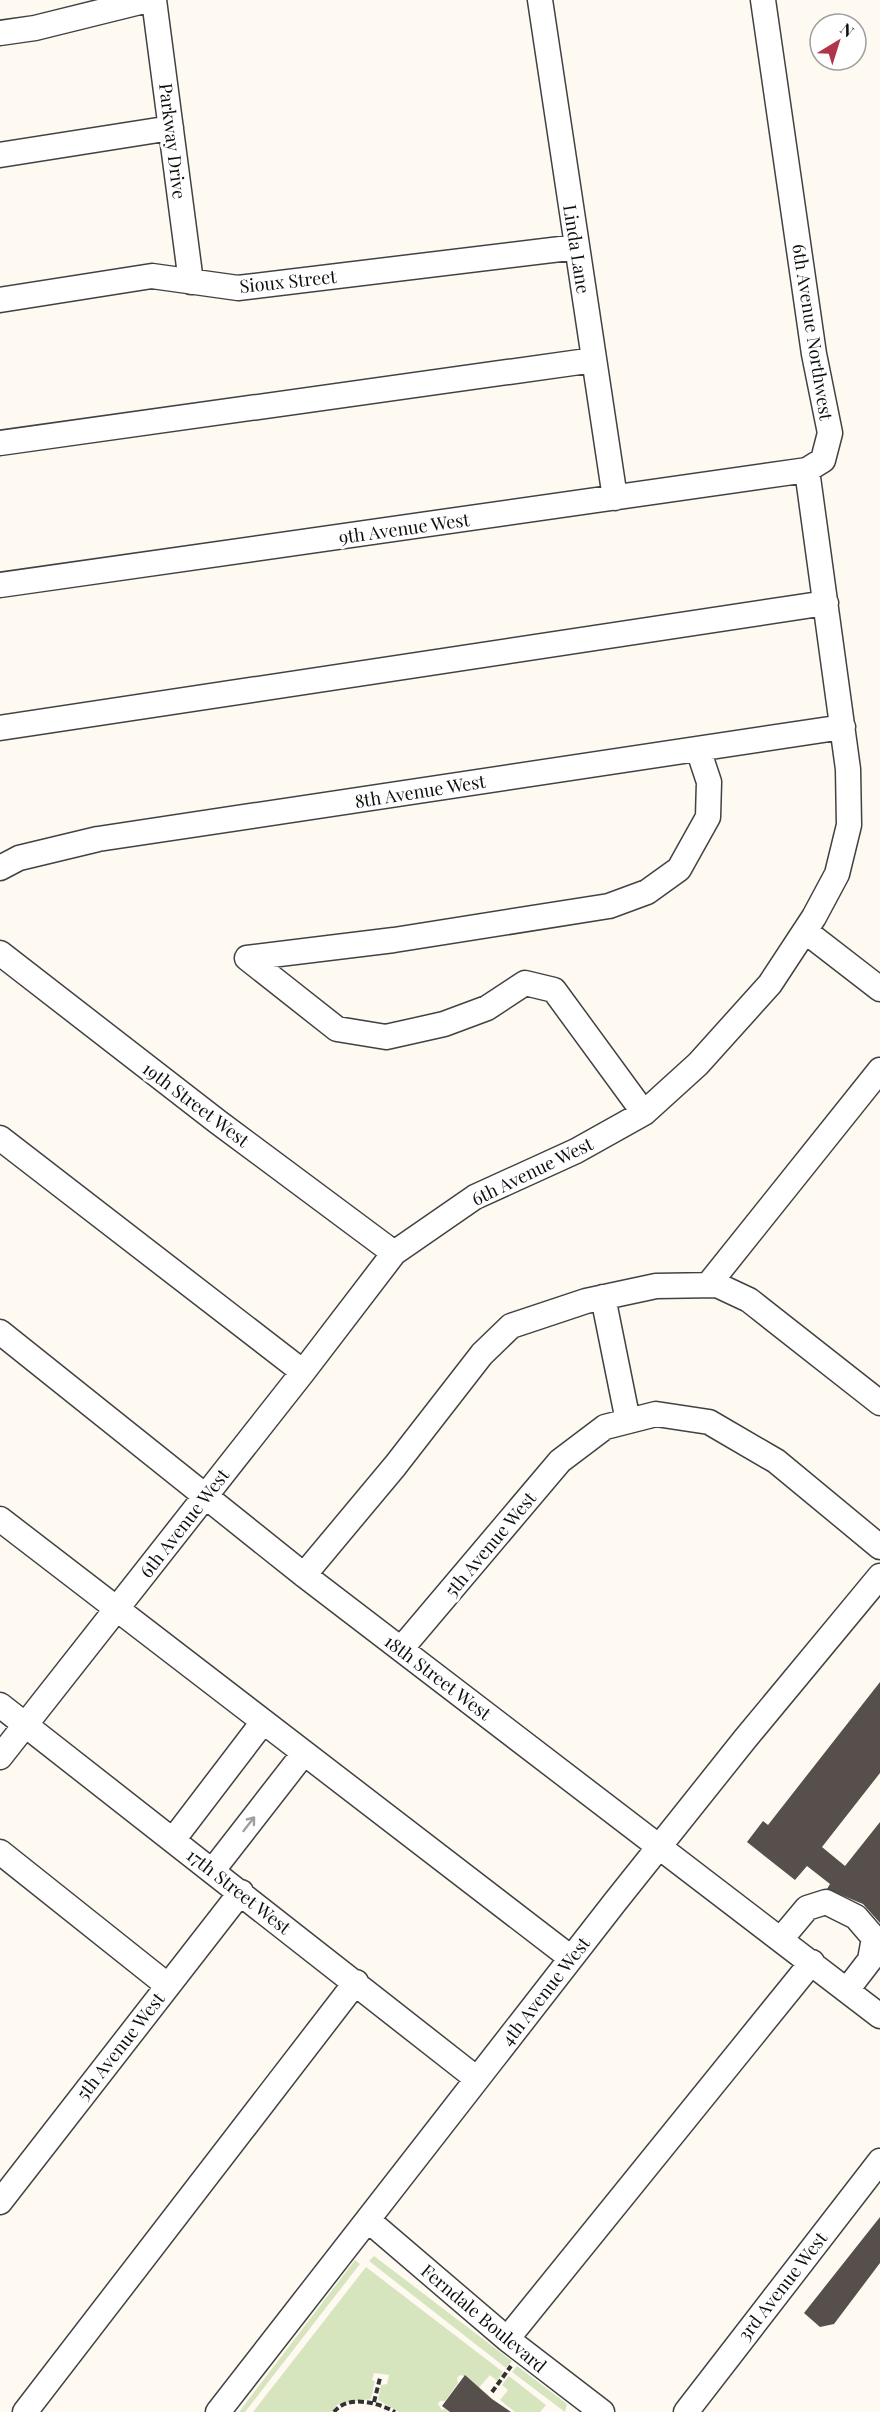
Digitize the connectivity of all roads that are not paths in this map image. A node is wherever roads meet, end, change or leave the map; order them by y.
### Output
1 (148, 0) edge
2 (154, 0) edge
3 (540, 0) edge
4 (763, 0) edge
5 (0, 33) edge
6 (171, 128) junction
7 (0, 155) edge
8 (577, 247) junction
9 (191, 282) junction
10 (0, 300) edge
11 (594, 360) junction
12 (0, 443) edge
13 (807, 470) junction
14 (615, 498) junction
15 (0, 585) edge
16 (826, 603) junction
17 (843, 727) junction
18 (0, 728) edge
19 (698, 749) junction
20 (0, 868) edge
21 (805, 931) junction
22 (0, 953) edge
23 (880, 989) edge
24 (880, 1070) edge
25 (644, 1113) junction
26 (0, 1138) edge
27 (394, 1253) junction
28 (708, 1286) junction
29 (603, 1297) junction
30 (0, 1332) edge
31 (303, 1372) junction
32 (880, 1403) edge
33 (628, 1421) junction
34 (205, 1496) junction
35 (0, 1519) edge
36 (880, 1547) edge
37 (304, 1575) junction
38 (880, 1576) edge
39 (872, 1602) edge
40 (116, 1610) junction
41 (401, 1649) junction
42 (0, 1705) edge
43 (263, 1722) junction
44 (25, 1725) junction
45 (304, 1753) junction
46 (0, 1757) edge
47 (173, 1840) junction
48 (660, 1846) junction
49 (0, 1852) edge
50 (213, 1870) junction
51 (241, 1892) junction
52 (781, 1939) junction
53 (571, 1958) junction
54 (812, 1962) junction
55 (356, 1982) junction
56 (167, 1985) junction
57 (847, 1990) junction
58 (880, 2016) edge
59 (477, 2079) junction
60 (880, 2161) edge
61 (0, 2202) edge
62 (369, 2221) junction
63 (515, 2345) junction
64 (25, 2412) edge
65 (218, 2412) edge
66 (602, 2412) edge
67 (686, 2412) edge

1 - 5 street
2 - 6 street, Parkway Drive
3 - 8 street, Linda Lane
4 - 13 street, 6th Avenue Northwest
6 - 7 street
6 - 9 street, Parkway Drive
8 - 9 street, Sioux Street
8 - 11 street, Linda Lane
9 - 10 street, Sioux Street
11 - 12 street
11 - 14 street, Linda Lane
13 - 14 street, 9th Avenue West
13 - 16 street
14 - 15 street, 9th Avenue West
16 - 17 street
16 - 18 street
17 - 19 street, 8th Avenue West
17 - 21 street, 6th Avenue West
19 - 20 street, 8th Avenue West
19 - 25 street
21 - 23 street
21 - 25 street, 6th Avenue West
22 - 27 street, 19th Street West
24 - 28 street
25 - 27 street, 6th Avenue West
26 - 31 street
27 - 31 street, 6th Avenue West
28 - 29 street
28 - 32 street
29 - 33 street
29 - 37 street
30 - 34 street, 18th Street West
31 - 34 street, 6th Avenue West
33 - 36 street
33 - 41 street, 5th Avenue West
34 - 37 street, 18th Street West
34 - 40 street, 6th Avenue West
35 - 40 street
37 - 41 street, 18th Street West
38 - 39 street, 4th Avenue West
39 - 48 street, 4th Avenue West
40 - 43 street
40 - 44 street, 6th Avenue West
41 - 48 street, 18th Street West
42 - 44 street, 17th Street West
43 - 45 street
43 - 47 street
44 - 46 street, 6th Avenue West
44 - 47 street, 17th Street West
50 -> 45 street
45 - 53 street
47 - 50 street, 17th Street West
48 - 52 street, 18th Street West
48 - 53 street, 4th Avenue West
49 - 56 street
50 - 51 street, 17th Street West
51 - 55 street, 17th Street West
51 - 56 street, 5th Avenue West
52 - 54 street, 18th Street West
52 - 57 street
53 - 59 street, 4th Avenue West
54 - 57 street, 18th Street West
54 - 63 street
55 - 59 street, 17th Street West
55 - 64 street
56 - 61 street, 5th Avenue West
57 - 58 street, 18th Street West
59 - 62 street, 4th Avenue West
60 - 67 street, 3rd Avenue West
62 - 63 street, Ferndale Boulevard
62 - 65 street, 4th Avenue West
63 - 66 street, Ferndale Boulevard

